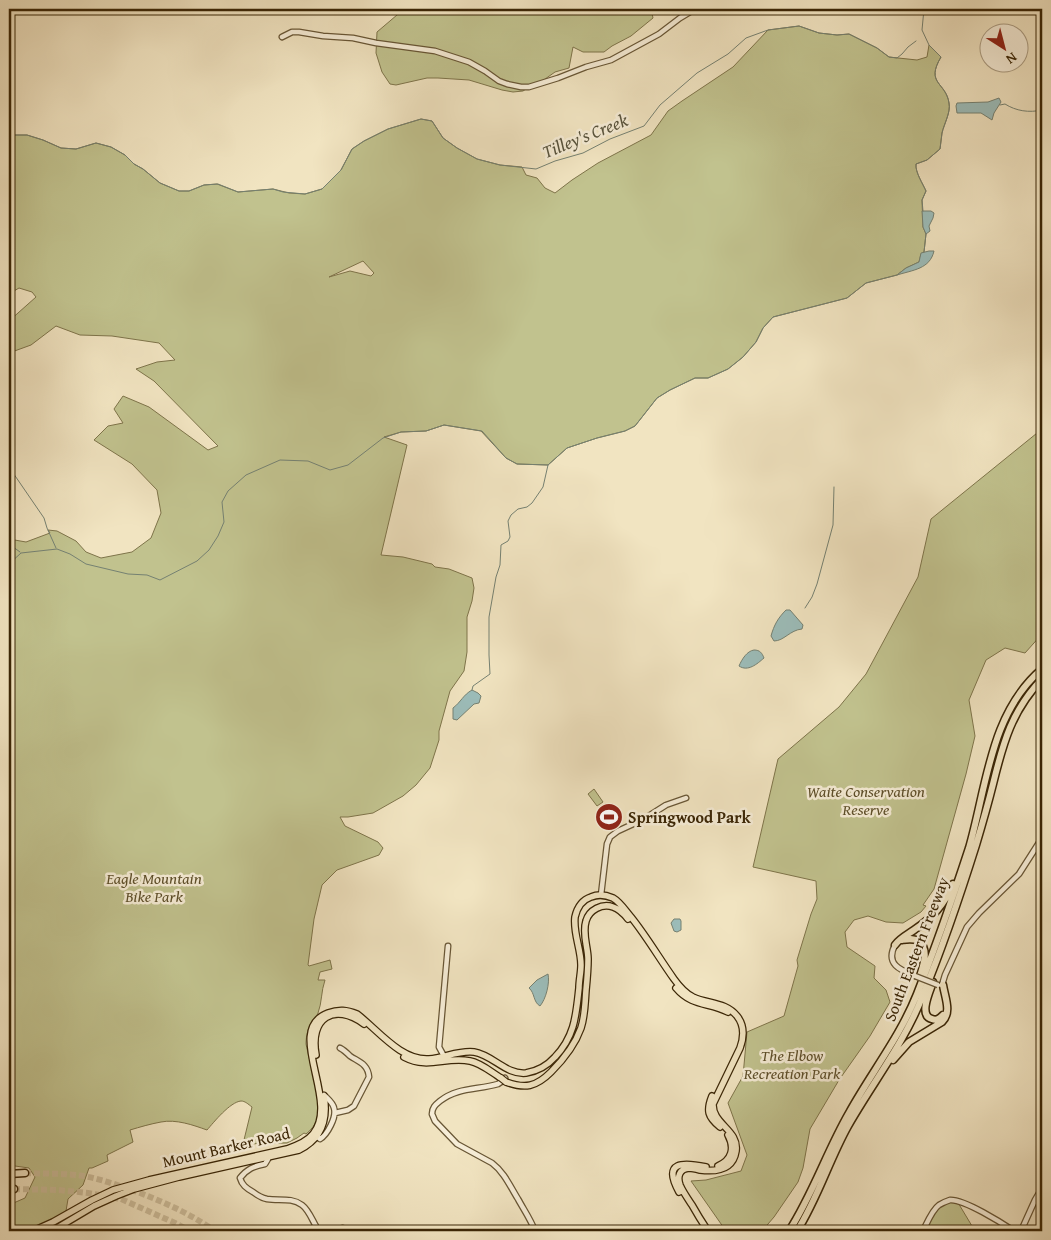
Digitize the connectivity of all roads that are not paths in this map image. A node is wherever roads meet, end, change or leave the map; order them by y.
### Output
1 (695, 9) edge
2 (282, 37) dead end
3 (1042, 668) edge
4 (1042, 679) edge
5 (686, 798) dead end
6 (974, 828) junction
7 (1042, 838) edge
8 (601, 895) junction
9 (610, 906) junction
10 (601, 907) junction
11 (945, 937) junction
12 (895, 945) junction
13 (448, 946) dead end
14 (940, 985) junction
15 (891, 1044) junction
16 (340, 1048) dead end
17 (445, 1059) junction
18 (504, 1079) junction
19 (324, 1095) junction
20 (335, 1113) junction
21 (854, 1116) junction
22 (315, 1136) junction
23 (268, 1155) junction
24 (26, 1173) tunnel mouth
25 (9, 1174) edge
26 (1042, 1188) edge
27 (120, 1191) junction
28 (810, 1209) junction
29 (34, 1231) edge
30 (52, 1231) edge
31 (319, 1231) edge
32 (331, 1231) edge
33 (348, 1231) edge
34 (536, 1231) edge
35 (706, 1231) edge
36 (789, 1231) edge
37 (797, 1231) edge
38 (801, 1231) edge
39 (923, 1231) edge
40 (1014, 1231) edge
41 (1021, 1231) edge

1 - 2 street
3 - 6 highway, South Eastern Freeway
4 - 11 highway, South Eastern Freeway
5 - 8 street
6 - 12 highway
6 - 15 highway, South Eastern Freeway
7 - 14 street
8 - 9 main road
8 - 10 main road
8 - 17 main road, Mount Barker Road
8 - 35 main road
9 - 10 main road
9 - 35 main road
10 - 18 main road, Mount Barker Road
11 - 14 highway
11 - 21 highway, South Eastern Freeway
12 - 14 street, bridge
12 - 15 highway
13 - 17 street
14 - 21 highway
15 - 36 highway, South Eastern Freeway
16 - 20 street
17 - 18 main road, Mount Barker Road
17 - 19 main road, Mount Barker Road
17 - 22 main road, Mount Barker Road
18 - 34 street
19 - 20 street
19 - 22 main road, Mount Barker Road
20 - 22 street
21 - 28 highway, South Eastern Freeway
22 - 23 main road, Mount Barker Road
23 - 27 main road, Mount Barker Road
23 - 31 street
24 - 25 highway
26 - 41 street
27 - 29 main road, Mount Barker Road
27 - 30 main road, Mount Barker Road
28 - 37 highway, South Eastern Freeway
28 - 38 highway
32 - 33 street
39 - 40 street

